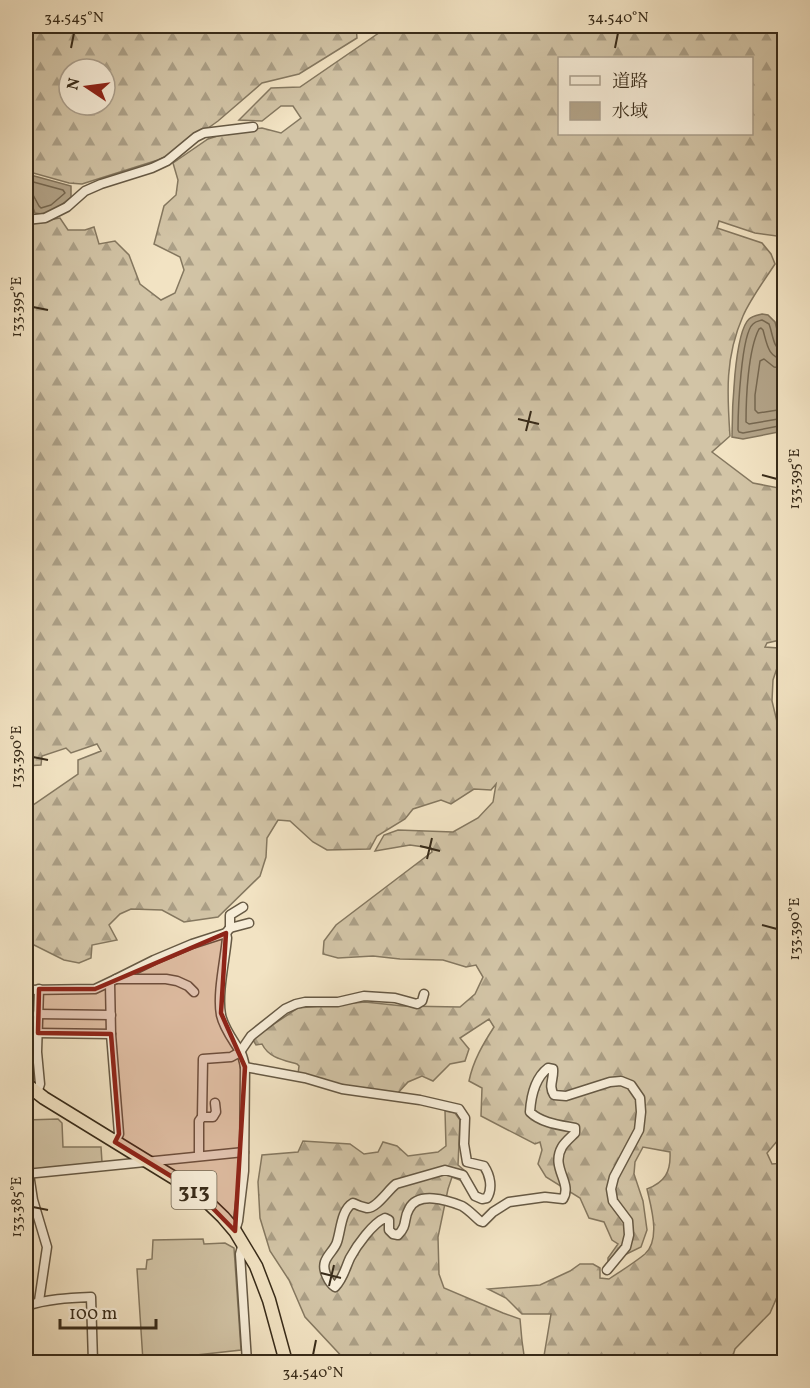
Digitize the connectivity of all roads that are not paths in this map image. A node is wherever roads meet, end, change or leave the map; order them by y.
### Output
1 (253, 127) dead end
2 (26, 220) edge
3 (243, 907) dead end
4 (249, 923) dead end
5 (228, 931) junction
6 (113, 981) junction
7 (39, 989) junction
8 (26, 990) edge
9 (194, 992) dead end
10 (424, 994) dead end
11 (39, 1014) junction
12 (111, 1015) junction
13 (38, 1033) junction
14 (111, 1034) junction
15 (240, 1052) junction
16 (245, 1067) junction
17 (26, 1084) edge
18 (37, 1093) junction
19 (215, 1102) dead end
20 (202, 1117) junction
21 (115, 1142) junction
22 (244, 1152) junction
23 (199, 1155) junction
24 (147, 1161) junction
25 (27, 1174) edge
26 (235, 1231) junction
27 (243, 1243) junction
28 (607, 1270) dead end
29 (39, 1301) junction
30 (26, 1306) edge
31 (93, 1362) edge
32 (247, 1362) edge
33 (286, 1362) edge

1 - 2 street
3 - 5 street
4 - 5 street
5 - 6 street
5 - 15 street
6 - 7 street
6 - 9 street
6 - 12 street
7 - 8 street
7 - 11 street
10 - 15 street
11 - 12 street
11 - 13 street
12 - 14 street
13 - 14 street
13 - 18 street
14 - 21 street
15 - 16 street
15 - 20 street
16 - 22 street
16 - 28 street
17 - 18 highway, 313
18 - 21 highway, 313
19 - 20 street
20 - 23 street
21 - 24 highway, 313
22 - 23 street
22 - 26 street
23 - 24 street
24 - 25 street
24 - 26 highway, 313
25 - 29 street
26 - 27 highway, 313
27 - 32 street
27 - 33 highway, 313
29 - 30 street
29 - 31 street

